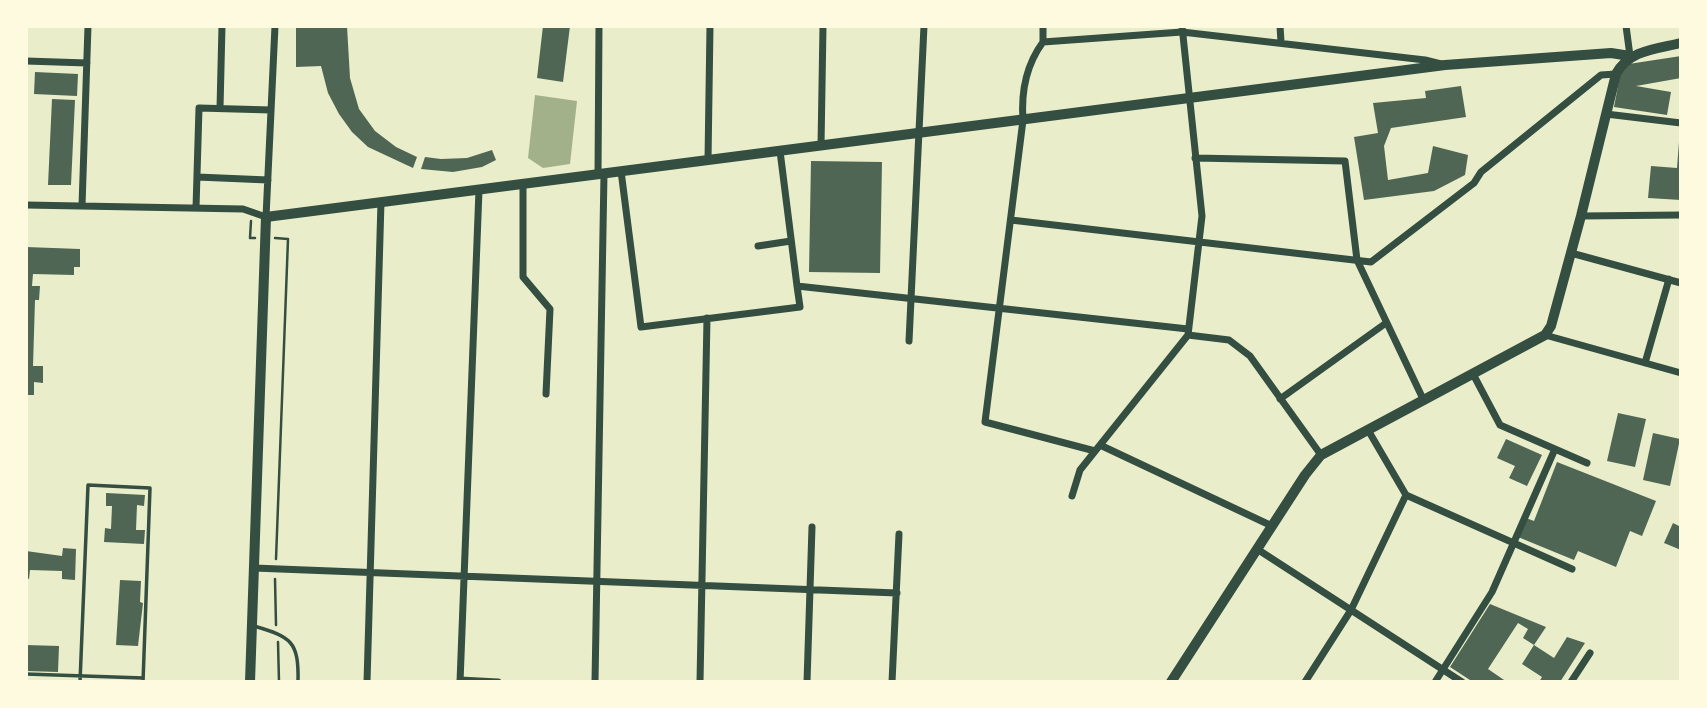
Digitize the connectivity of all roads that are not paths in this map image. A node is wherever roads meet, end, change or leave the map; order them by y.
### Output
1 (88, 26) edge
2 (222, 26) edge
3 (275, 26) edge
4 (599, 26) edge
5 (710, 26) edge
6 (823, 26) edge
7 (925, 26) edge
8 (1043, 26) edge
9 (1280, 26) edge
10 (1626, 26) edge
11 (1182, 29) edge
12 (1043, 42) junction
13 (1281, 43) junction
14 (1681, 43) edge
15 (1630, 56) junction
16 (26, 61) edge
17 (87, 63) junction
18 (1445, 65) junction
19 (1616, 74) junction
20 (1188, 98) junction
21 (220, 108) junction
22 (271, 110) junction
23 (1606, 114) junction
24 (1023, 120) junction
25 (1681, 123) edge
26 (920, 133) junction
27 (821, 146) junction
28 (780, 151) junction
29 (1195, 158) junction
30 (708, 160) junction
31 (621, 171) junction
32 (601, 174) junction
33 (197, 177) junction
34 (268, 180) junction
35 (523, 184) junction
36 (479, 190) junction
37 (381, 202) junction
38 (26, 205) edge
39 (82, 206) junction
40 (196, 208) junction
41 (1681, 215) edge
42 (1581, 216) junction
43 (266, 217) junction
44 (1010, 220) junction
45 (1199, 241) junction
46 (791, 242) junction
47 (758, 246) dead end
48 (1571, 253) junction
49 (1357, 260) junction
50 (1669, 279) junction
51 (1681, 283) edge
52 (802, 286) junction
53 (911, 298) junction
54 (999, 308) junction
55 (707, 318) junction
56 (1386, 323) junction
57 (1188, 332) junction
58 (1545, 335) junction
59 (909, 341) dead end
60 (1645, 363) junction
61 (1681, 373) edge
62 (1473, 374) junction
63 (546, 394) dead end
64 (1280, 399) junction
65 (1424, 401) junction
66 (1368, 430) junction
67 (1097, 448) junction
68 (1555, 449) junction
69 (1321, 455) junction
70 (1587, 463) dead end
71 (1406, 495) junction
72 (1072, 496) dead end
73 (1272, 526) junction
74 (812, 527) dead end
75 (899, 534) dead end
76 (1514, 542) junction
77 (1257, 549) junction
78 (254, 568) junction
79 (1572, 569) dead end
80 (370, 573) junction
81 (464, 576) junction
82 (597, 581) junction
83 (701, 585) junction
84 (810, 590) junction
85 (897, 593) junction
86 (1351, 610) junction
87 (252, 626) junction
88 (1590, 653) dead end
89 (1443, 669) junction
90 (26, 674) edge
91 (80, 676) junction
92 (141, 680) edge
93 (460, 681) edge
94 (80, 682) edge
95 (250, 682) edge
96 (298, 682) edge
97 (367, 682) edge
98 (498, 682) edge
99 (595, 682) edge
100 (699, 682) edge
101 (807, 682) edge
102 (892, 682) edge
103 (1171, 682) edge
104 (1306, 682) edge
105 (1435, 682) edge
106 (1462, 682) edge
107 (1571, 682) edge

1 - 17 street
2 - 21 street
3 - 22 street
4 - 32 street
5 - 30 street
6 - 27 street
7 - 26 street
8 - 12 street
9 - 13 street
10 - 15 street
11 - 12 street
11 - 13 street
11 - 20 street
12 - 24 street
13 - 18 street
14 - 15 street
15 - 18 street
15 - 19 street
16 - 17 street
17 - 39 street
18 - 20 street
19 - 23 street
19 - 49 street
20 - 24 street
20 - 29 street
21 - 22 street
21 - 33 street
22 - 34 street
23 - 25 street
23 - 42 street
24 - 26 street
24 - 44 street
26 - 27 street
26 - 53 street
27 - 28 street
28 - 30 street
28 - 46 street
29 - 45 street
29 - 49 street
30 - 31 street
31 - 32 street
31 - 55 street
32 - 35 street
32 - 82 street
33 - 34 street
33 - 40 street
34 - 43 street
35 - 36 street
35 - 63 street
36 - 37 street
36 - 81 street
37 - 43 street
37 - 80 street
38 - 39 street
39 - 40 street
40 - 43 street
41 - 42 street
42 - 48 street
43 - 78 street
44 - 45 street
44 - 54 street
45 - 49 street
45 - 57 street
46 - 47 street
46 - 52 street
48 - 50 street
48 - 58 street
49 - 56 street
50 - 51 street
50 - 60 street
52 - 53 street
52 - 55 street
53 - 54 street
53 - 59 street
54 - 57 street
54 - 67 street
55 - 83 street
56 - 64 street
56 - 65 street
57 - 64 street
57 - 67 street
58 - 60 street
58 - 62 street
60 - 61 street
62 - 65 street
62 - 68 street
64 - 69 street
65 - 66 street
66 - 69 street
66 - 71 street
67 - 72 street
67 - 73 street
68 - 70 street
68 - 76 street
69 - 73 street
71 - 76 street
71 - 86 street
73 - 77 street
74 - 84 street
75 - 85 street
76 - 79 street
76 - 89 street
77 - 86 street
77 - 103 street
78 - 80 street
78 - 87 street
80 - 81 street
80 - 97 street
81 - 82 street
81 - 93 street
82 - 83 street
82 - 99 street
83 - 84 street
83 - 100 street
84 - 85 street
84 - 101 street
85 - 102 street
86 - 89 street
86 - 104 street
87 - 95 street
87 - 96 lane
88 - 107 street
89 - 105 street
89 - 106 street
90 - 91 lane
91 - 92 lane
91 - 92 lane
91 - 94 lane
93 - 98 street

